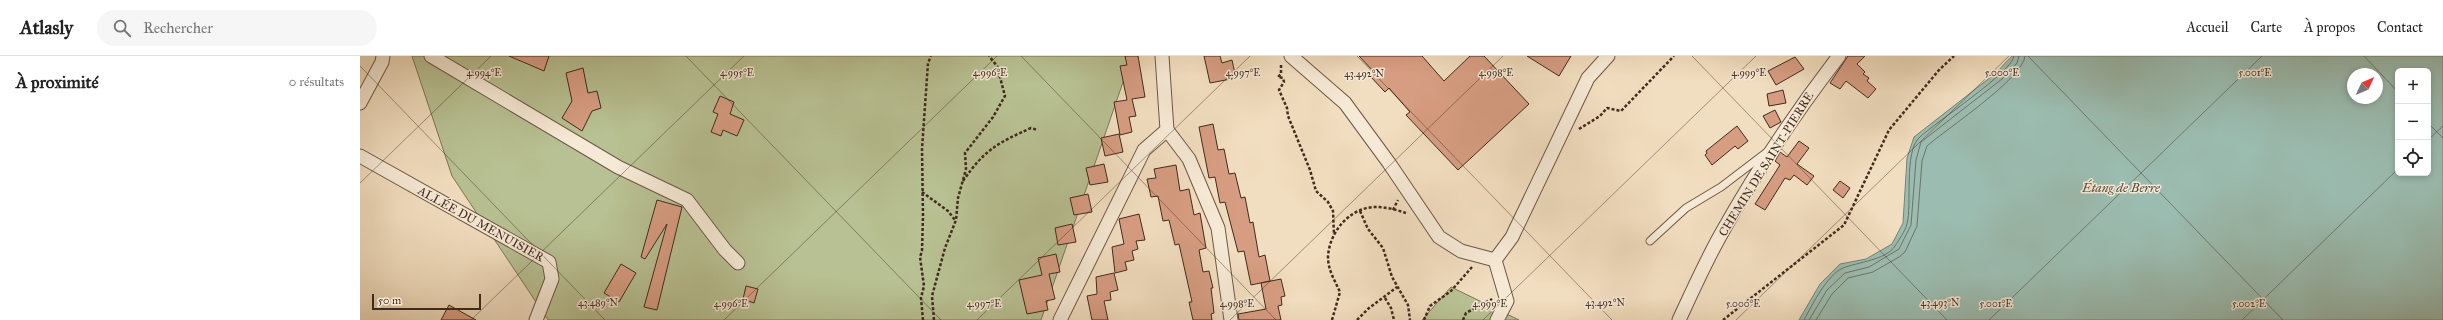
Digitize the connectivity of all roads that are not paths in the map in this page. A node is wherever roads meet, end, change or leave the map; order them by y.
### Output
1 (383, 56) edge
2 (431, 56) edge
3 (1162, 56) edge
4 (1291, 56) edge
5 (1608, 56) edge
6 (1839, 56) edge
7 (360, 103) edge
8 (1167, 130) junction
9 (1775, 146) junction
10 (360, 156) edge
11 (1650, 241) dead end
12 (1496, 260) junction
13 (738, 263) dead end
14 (536, 320) edge
15 (1060, 320) edge
16 (1231, 320) edge
17 (1497, 320) edge
18 (1678, 320) edge

1 - 7 street
2 - 13 street
3 - 8 street
4 - 12 street
5 - 12 street
6 - 9 street, CHEMIN DE SAINT-PIERRE
8 - 15 street
8 - 16 street
9 - 11 lane
9 - 18 street, CHEMIN DE SAINT-PIERRE
10 - 14 street, ALLÉE DU MENUISIER
12 - 17 street

